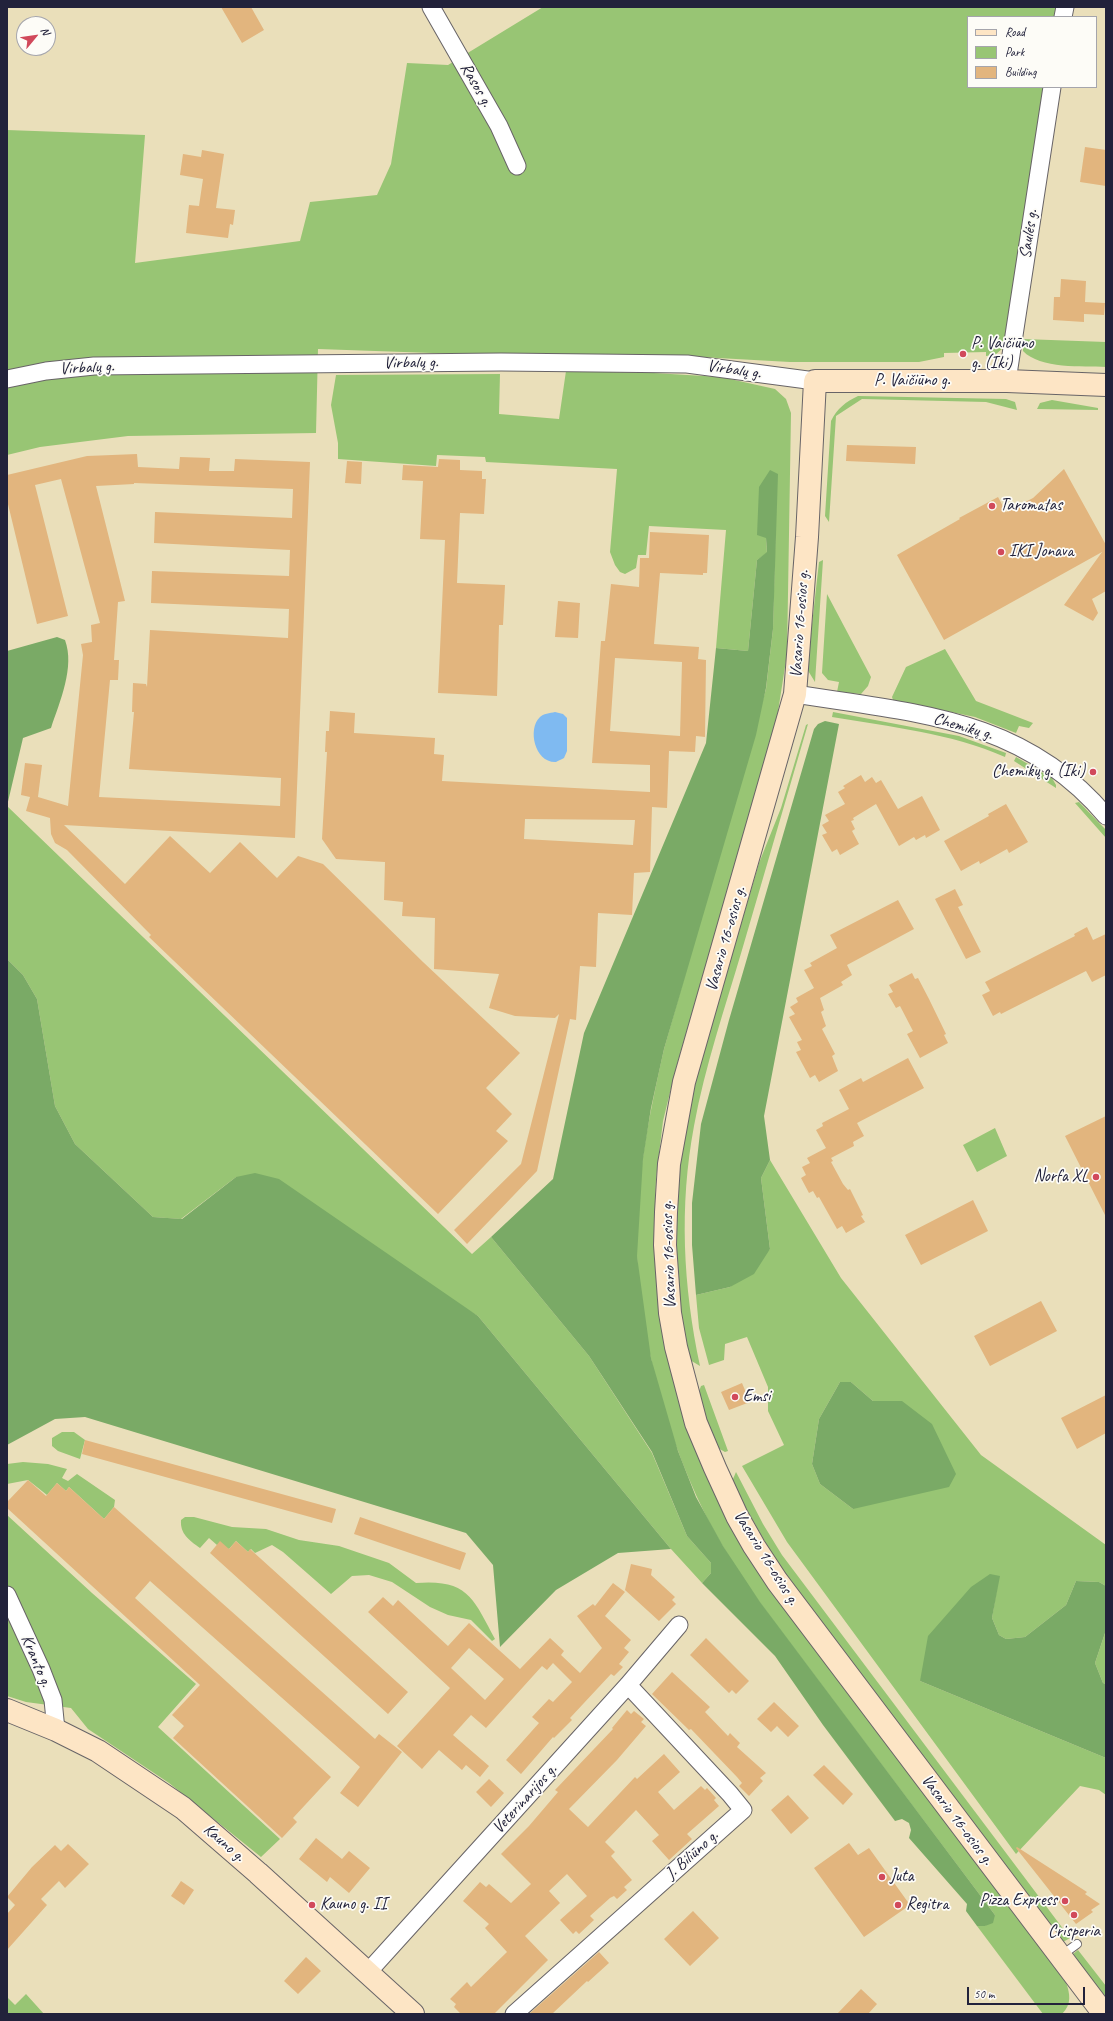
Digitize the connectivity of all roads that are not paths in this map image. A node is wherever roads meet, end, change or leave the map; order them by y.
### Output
1 (431, 7) edge
2 (1052, 88) edge
3 (516, 166) dead end
4 (7, 379) edge
5 (815, 381) junction
6 (1007, 381) junction
7 (1106, 385) edge
8 (795, 694) junction
9 (1106, 816) edge
10 (7, 1595) edge
11 (679, 1625) dead end
12 (628, 1685) junction
13 (7, 1710) edge
14 (56, 1730) junction
15 (368, 1972) junction
16 (414, 2014) edge
17 (514, 2014) edge
18 (1104, 2014) edge

1 - 3 street, Rasos g.
2 - 6 street, Saulės g.
4 - 5 street, Virbalų g.
5 - 6 main road, P. Vaičiūno g.
5 - 8 main road, Vasario 16-osios g.
6 - 7 main road, P. Vaičiūno g.
8 - 9 street, Chemikų g.
8 - 18 main road, Vasario 16-osios g.
10 - 14 street, Kranto g.
11 - 12 street, Veterinarijos g.
12 - 15 street, Veterinarijos g.
12 - 17 street, J. Biliūno g.
13 - 14 main road, Kauno g.
14 - 15 main road, Kauno g.
15 - 16 main road, Kauno g.

